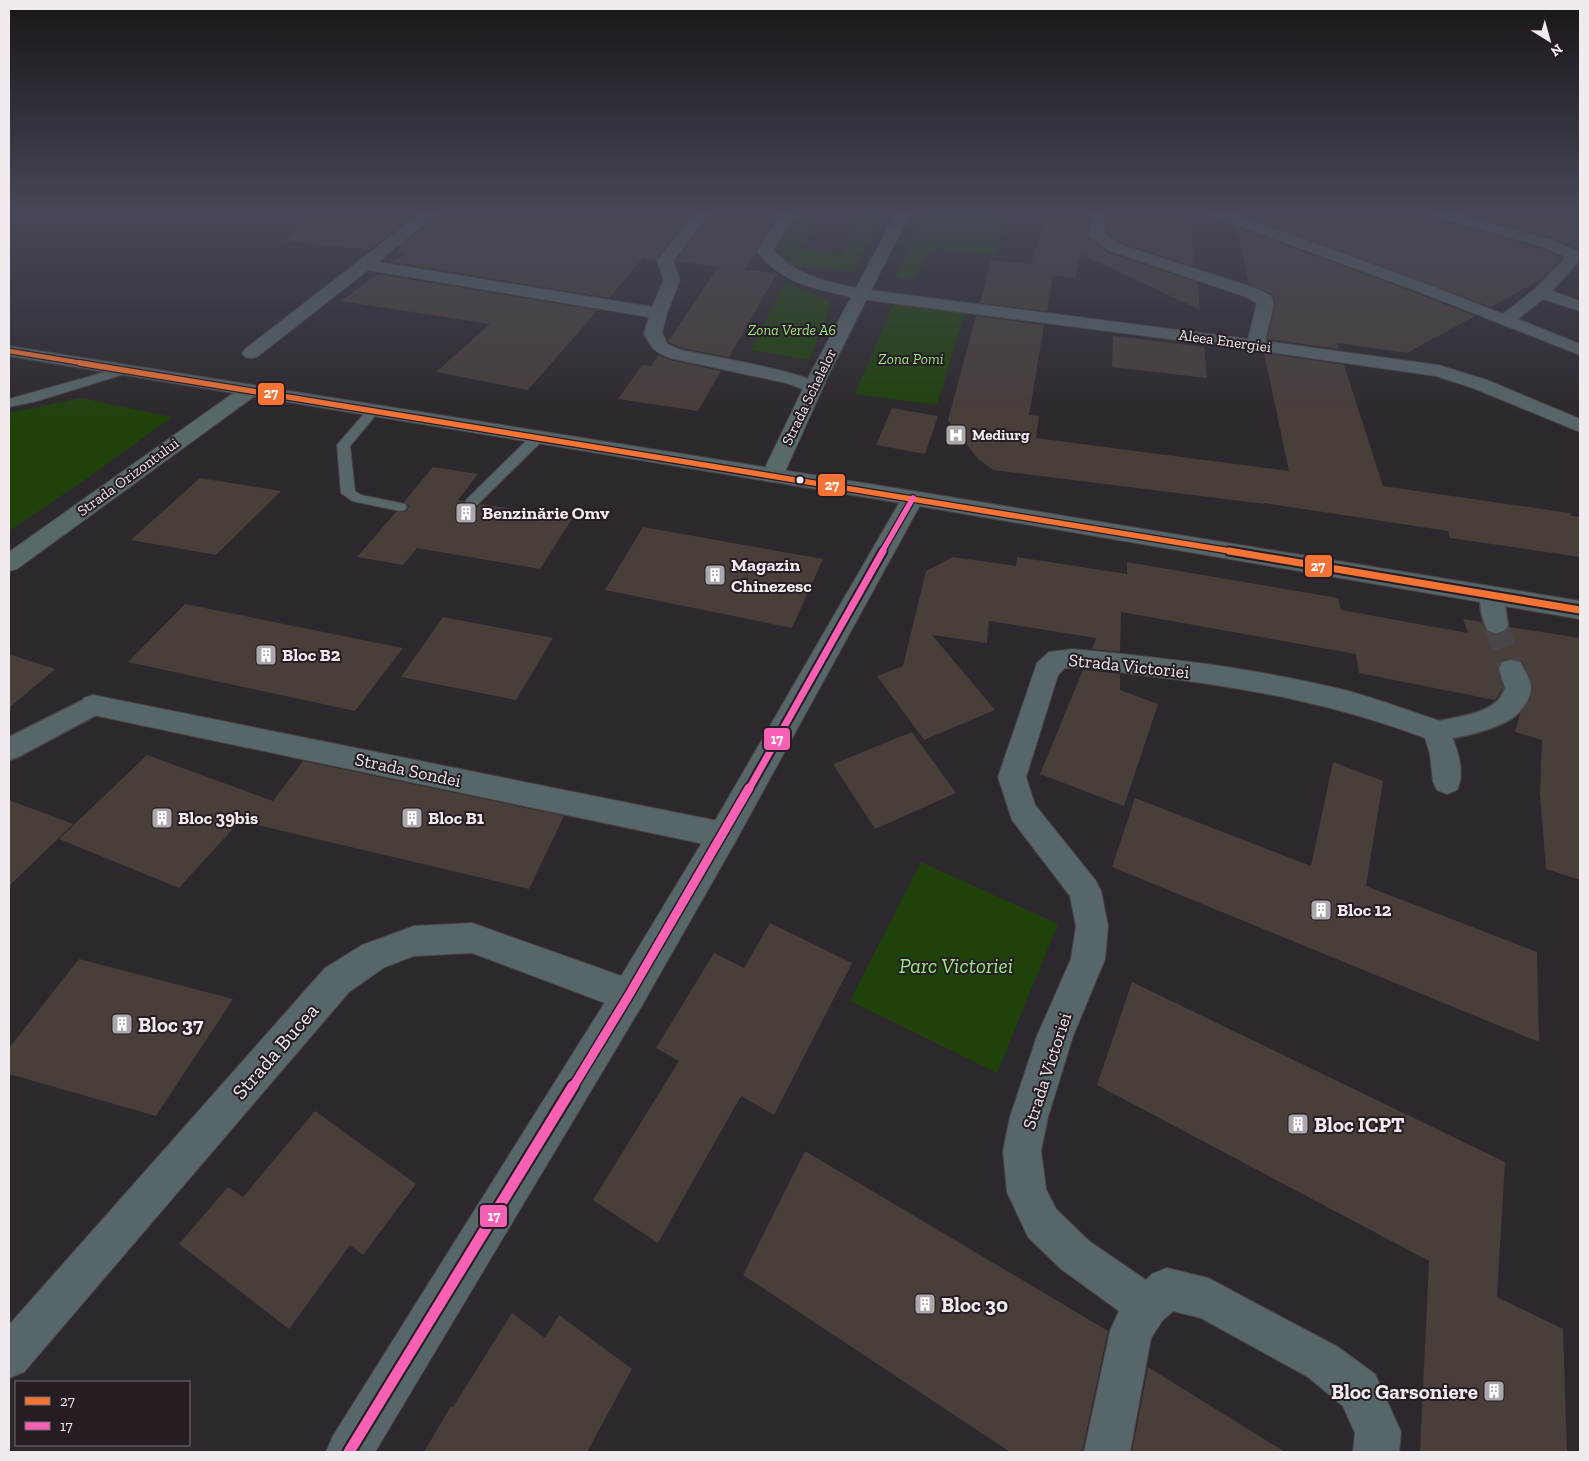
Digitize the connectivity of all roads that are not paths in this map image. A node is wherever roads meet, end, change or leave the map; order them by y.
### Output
1 (345, 281) edge
2 (462, 281) edge
3 (672, 281) edge
4 (807, 281) edge
5 (867, 281) edge
6 (1216, 281) edge
7 (1401, 281) edge
8 (1552, 281) edge
9 (1541, 293) junction
10 (860, 294) junction
11 (1580, 306) edge
12 (658, 314) junction
13 (1506, 320) junction
14 (1255, 345) junction
15 (1580, 350) edge
16 (9, 351) edge
17 (251, 353) dead end
18 (127, 370) junction
19 (814, 387) junction
20 (248, 391) junction
21 (9, 403) edge
22 (372, 411) junction
23 (1580, 426) edge
24 (537, 438) junction
25 (772, 476) junction
26 (913, 498) junction
27 (472, 502) dead end
28 (400, 507) dead end
29 (9, 564) edge
30 (1491, 595) junction
31 (1580, 610) edge
32 (1496, 625) tunnel mouth
33 (1511, 669) tunnel mouth
34 (93, 705) joint
35 (1436, 731) junction
36 (9, 749) edge
37 (1447, 782) dead end
38 (723, 835) junction
39 (629, 995) junction
40 (1147, 1306) junction
41 (9, 1357) edge
42 (349, 1452) edge
43 (1106, 1452) edge
44 (1376, 1452) edge

1 - 17 street
2 - 12 street
3 - 12 street
4 - 10 street, Aleea Energiei
5 - 10 main road, Strada Schelelor
6 - 14 street
7 - 13 street
8 - 9 street
9 - 11 street
9 - 13 street
10 - 14 street, Aleea Energiei
10 - 19 main road, Strada Schelelor
12 - 19 street
13 - 15 street
14 - 23 street, Aleea Energiei
16 - 18 main road
18 - 20 main road
18 - 21 lane
19 - 25 main road, Strada Schelelor
20 - 22 main road
20 - 29 main road, Strada Orizontului
22 - 24 main road
22 - 28 lane
24 - 25 main road
24 - 27 lane
25 - 26 main road
26 - 30 main road
26 - 38 street
30 - 31 main road
30 - 32 street
33 - 35 street
34 - 36 street
34 - 38 street, Strada Sondei
35 - 37 street
35 - 40 street, Strada Victoriei
38 - 39 street
39 - 41 street, Strada Bucea
39 - 42 street
40 - 43 street
40 - 44 street

